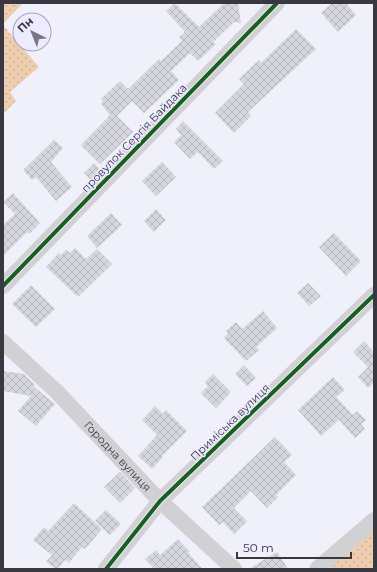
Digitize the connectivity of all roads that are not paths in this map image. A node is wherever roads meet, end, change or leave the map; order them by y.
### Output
1 (277, 3) edge
2 (3, 286) edge
3 (374, 295) edge
4 (3, 342) edge
5 (160, 501) junction
6 (374, 520) edge
7 (106, 569) edge
8 (234, 569) edge
9 (317, 569) edge

1 - 2 street, провулок Сергія Байдака
3 - 5 street, Приміська вулиця
4 - 5 street, Городна вулиця
5 - 7 street, Приміська вулиця
5 - 8 street, Городна вулиця
6 - 9 street

